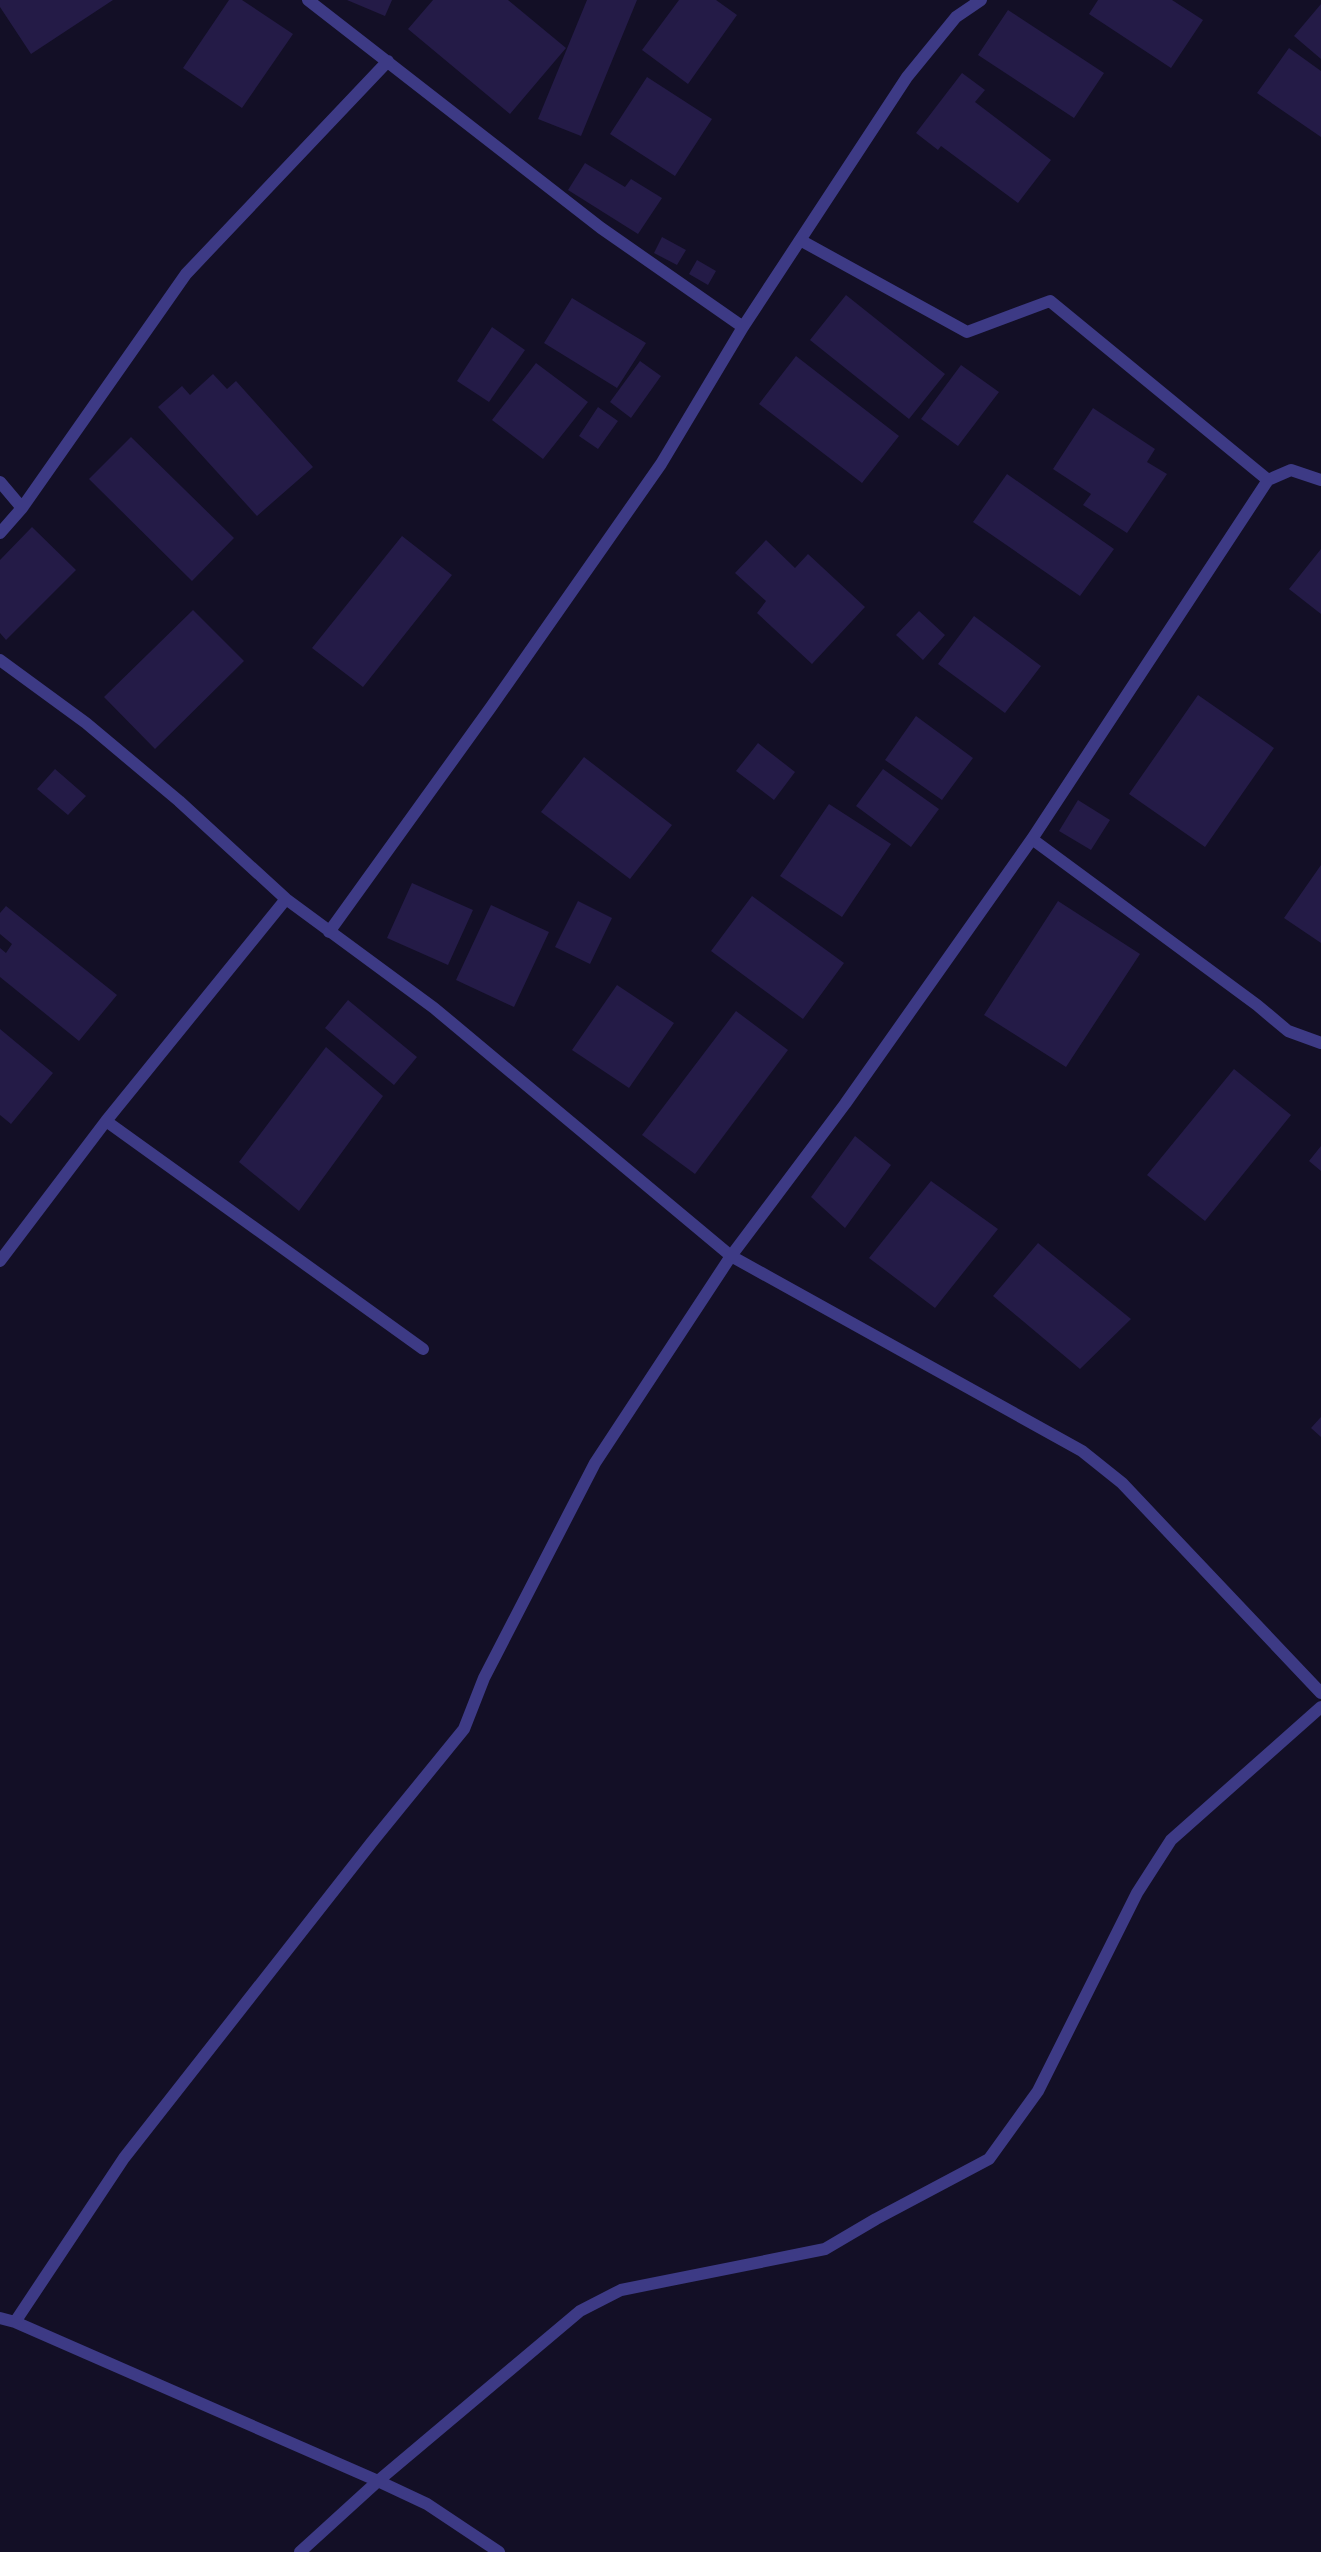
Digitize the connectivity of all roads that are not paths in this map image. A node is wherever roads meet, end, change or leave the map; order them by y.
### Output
1 (308, 0) edge
2 (981, 0) edge
3 (388, 61) junction
4 (800, 240) junction
5 (743, 327) junction
6 (1268, 480) junction
7 (1321, 480) edge
8 (0, 482) edge
9 (22, 508) junction
10 (0, 533) edge
11 (0, 660) edge
12 (1032, 839) junction
13 (286, 899) junction
14 (329, 932) junction
15 (1321, 1043) edge
16 (106, 1121) junction
17 (731, 1256) junction
18 (0, 1261) edge
19 (423, 1349) dead end
20 (1321, 1693) edge
21 (1321, 1707) edge
22 (0, 2318) edge
23 (15, 2322) junction
24 (378, 2481) junction
25 (300, 2552) edge
26 (498, 2552) edge

1 - 3 street
2 - 4 street
3 - 5 street
3 - 9 street
4 - 5 street
4 - 6 street
5 - 14 street
6 - 7 street
6 - 12 street
8 - 9 street
9 - 10 street
11 - 13 street
12 - 15 street
12 - 17 street
13 - 14 street
13 - 16 street
14 - 17 street
16 - 18 street
16 - 19 street
17 - 20 street
17 - 23 street
21 - 24 street
22 - 23 street
23 - 24 street
24 - 25 street
24 - 26 street

